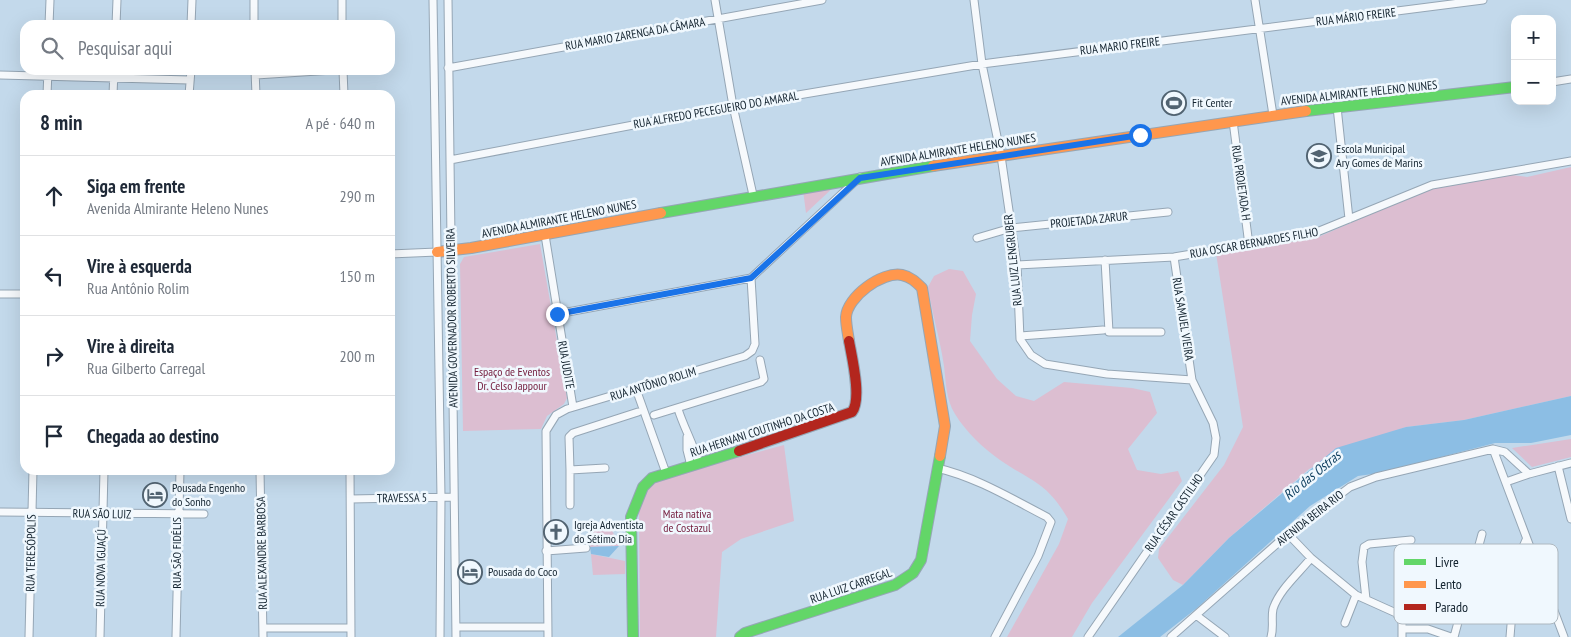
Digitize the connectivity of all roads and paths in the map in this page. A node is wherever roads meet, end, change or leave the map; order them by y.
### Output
1 (50, 0) edge
2 (117, 0) edge
3 (192, 0) edge
4 (254, 0) edge
5 (342, 0) edge
6 (433, 0) edge
7 (448, 0) edge
8 (715, 0) edge
9 (822, 0) edge
10 (974, 0) edge
11 (1255, 0) edge
12 (1483, 0) edge
13 (718, 18) junction
14 (49, 20) edge
15 (116, 20) edge
16 (191, 20) edge
17 (254, 20) edge
18 (342, 20) edge
19 (1259, 28) junction
20 (982, 64) junction
21 (448, 68) junction
22 (20, 74) edge
23 (0, 75) edge
24 (48, 75) edge
25 (74, 75) edge
26 (190, 75) edge
27 (255, 75) edge
28 (343, 75) edge
29 (114, 78) junction
30 (1571, 79) edge
31 (189, 80) junction
32 (1556, 81) edge
33 (1511, 87) edge
34 (46, 90) edge
35 (113, 90) edge
36 (189, 90) edge
37 (256, 90) edge
38 (344, 90) edge
39 (733, 106) junction
40 (1337, 107) junction
41 (1273, 115) junction
42 (1233, 120) junction
43 (1001, 156) junction
44 (450, 160) junction
45 (1571, 161) edge
46 (860, 178) junction
47 (753, 195) junction
48 (1168, 212) dead end
49 (1348, 220) junction
50 (1011, 228) junction
51 (544, 235) junction
52 (977, 238) dead end
53 (1249, 245) junction
54 (450, 251) junction
55 (437, 252) junction
56 (395, 254) edge
57 (1174, 257) junction
58 (1105, 260) junction
59 (1016, 265) junction
60 (751, 278) junction
61 (0, 294) edge
62 (20, 294) edge
63 (557, 314) junction
64 (1103, 330) dead end
65 (1161, 332) dead end
66 (1020, 336) junction
67 (760, 360) dead end
68 (1192, 380) junction
69 (636, 389) junction
70 (573, 407) junction
71 (678, 409) junction
72 (638, 412) dead end
73 (654, 415) dead end
74 (1493, 449) junction
75 (1571, 462) edge
76 (695, 465) junction
77 (1558, 466) junction
78 (605, 468) dead end
79 (937, 468) junction
80 (570, 470) junction
81 (666, 473) junction
82 (1529, 474) junction
83 (33, 475) edge
84 (104, 475) edge
85 (180, 475) edge
86 (260, 475) edge
87 (350, 475) edge
88 (1506, 482) junction
89 (934, 489) joint
90 (441, 497) junction
91 (454, 497) junction
92 (350, 500) junction
93 (570, 505) dead end
94 (0, 512) edge
95 (32, 512) junction
96 (103, 514) junction
97 (178, 514) junction
98 (204, 514) dead end
99 (1571, 519) edge
100 (1288, 534) junction
101 (1482, 534) dead end
102 (1411, 540) dead end
103 (1526, 540) junction
104 (1479, 544) edge
105 (1524, 544) edge
106 (1528, 544) edge
107 (586, 548) dead end
108 (546, 550) junction
109 (1311, 558) junction
110 (1356, 595) junction
111 (1366, 599) junction
112 (1394, 612) edge
113 (1196, 616) junction
114 (1558, 622) edge
115 (1345, 623) dead end
116 (1457, 624) edge
117 (1511, 624) edge
118 (456, 627) junction
119 (548, 627) junction
120 (263, 628) junction
121 (351, 628) junction
122 (1402, 633) edge
123 (29, 637) edge
124 (100, 637) edge
125 (176, 637) edge
126 (263, 637) edge
127 (351, 637) edge
128 (440, 637) edge
129 (456, 637) edge
130 (548, 637) edge
131 (633, 637) edge
132 (740, 637) edge
133 (995, 637) edge
134 (1088, 637) edge
135 (1171, 637) edge
136 (1225, 637) edge
137 (1271, 637) edge
138 (1453, 637) edge
139 (1510, 637) edge
140 (1564, 637) edge

1 - 14 street
2 - 15 street
3 - 16 street
4 - 17 street
5 - 18 street
6 - 55 street, AVENIDA GOVERNADOR ROBERTO SILVEIRA
7 - 21 street, AVENIDA GOVERNADOR ROBERTO SILVEIRA
8 - 13 street
9 - 13 street, RUA MARIO ZARENGA DA CÂMARA
10 - 20 street, RUA LUIZ LENGRUBER
11 - 19 street
12 - 19 street, RUA MÁRIO FREIRE
13 - 21 street, RUA MARIO ZARENGA DA CÂMARA
13 - 39 street
19 - 20 street, RUA MARIO FREIRE
19 - 41 street
20 - 39 street, RUA ALFREDO PECEGUEIRO DO AMARAL
20 - 43 street, RUA LUIZ LENGRUBER
21 - 44 street, AVENIDA GOVERNADOR ROBERTO SILVEIRA
22 - 23 street
24 - 34 street
25 - 29 street
26 - 31 street
27 - 37 street
28 - 38 street
29 - 31 street
29 - 35 street
30 - 32 street
31 - 36 street
33 - 40 street, AVENIDA ALMIRANTE HELENO NUNES
39 - 44 street, RUA ALFREDO PECEGUEIRO DO AMARAL
39 - 47 street
40 - 41 street, AVENIDA ALMIRANTE HELENO NUNES
40 - 49 street
41 - 42 street, AVENIDA ALMIRANTE HELENO NUNES
42 - 43 street, AVENIDA ALMIRANTE HELENO NUNES
42 - 53 street, RUA PROJETADA H
43 - 46 street, AVENIDA ALMIRANTE HELENO NUNES
43 - 50 street, RUA LUIZ LENGRUBER
44 - 54 street, AVENIDA GOVERNADOR ROBERTO SILVEIRA
45 - 49 street, RUA OSCAR BERNARDES FILHO
46 - 47 street, AVENIDA ALMIRANTE HELENO NUNES
46 - 60 street
47 - 51 street, AVENIDA ALMIRANTE HELENO NUNES
48 - 50 street, PROJETADA ZARUR
49 - 53 street, RUA OSCAR BERNARDES FILHO
50 - 52 street, PROJETADA ZARUR
50 - 59 street, RUA LUIZ LENGRUBER
51 - 54 street, AVENIDA ALMIRANTE HELENO NUNES
51 - 63 street, RUA JUDITE
53 - 57 street, RUA OSCAR BERNARDES FILHO
54 - 55 street, AVENIDA ALMIRANTE HELENO NUNES
54 - 91 street, AVENIDA GOVERNADOR ROBERTO SILVEIRA
55 - 56 street
55 - 90 street, AVENIDA GOVERNADOR ROBERTO SILVEIRA
57 - 58 street, RUA OSCAR BERNARDES FILHO
57 - 68 street, RUA SAMUEL VIEIRA
58 - 59 street, RUA OSCAR BERNARDES FILHO
58 - 65 street
59 - 66 street, RUA LUIZ LENGRUBER
60 - 63 street
60 - 69 street, RUA ANTÔNIO ROLIM
61 - 62 street
63 - 70 street, RUA JUDITE
64 - 66 street
66 - 68 street, RUA LUIZ LENGRUBER
67 - 71 street
68 - 134 street, RUA CÉSAR CASTILHO
69 - 70 street, RUA ANTÔNIO ROLIM
69 - 81 street
70 - 108 street, RUA ANTÔNIO ROLIM
71 - 73 street
71 - 76 street
72 - 80 street
74 - 82 street
74 - 88 street
74 - 100 street, AVENIDA BEIRA RIO
75 - 77 street
76 - 79 street, RUA HERNANI COUTINHO DA COSTA
76 - 81 street, RUA HERNANI COUTINHO DA COSTA
77 - 82 street
77 - 99 street
78 - 80 street
79 - 89 street, RUA HERNANI COUTINHO DA COSTA
79 - 133 street
80 - 93 street
81 - 131 street, RUA HERNANI COUTINHO DA COSTA
82 - 88 street
83 - 95 street, RUA TERESÓPOLIS
84 - 96 street, RUA NOVA IGUAÇÚ
85 - 97 street, RUA SÃO FIDÉLIS
86 - 120 street, RUA ALEXANDRE BARBOSA
87 - 92 street
88 - 103 street
89 - 132 street, RUA LUIZ CARREGAL
90 - 91 street, TRAVESSA 5
90 - 92 street, TRAVESSA 5
90 - 128 street, AVENIDA GOVERNADOR ROBERTO SILVEIRA
91 - 118 street, AVENIDA GOVERNADOR ROBERTO SILVEIRA
92 - 121 street
94 - 95 street, RUA SÃO LUIZ
95 - 96 street, RUA SÃO LUIZ
95 - 123 street, RUA TERESÓPOLIS
96 - 97 street, RUA SÃO LUIZ
96 - 124 street, RUA NOVA IGUAÇÚ
97 - 98 street, RUA SÃO LUIZ
97 - 125 street, RUA SÃO FIDÉLIS
100 - 109 street
100 - 113 street, AVENIDA BEIRA RIO
101 - 104 street
102 - 111 street
103 - 105 street
103 - 106 street
107 - 108 street
108 - 119 street, RUA ANTÔNIO ROLIM
109 - 110 street
109 - 137 street
110 - 111 street
110 - 115 street
111 - 112 street
113 - 135 street, AVENIDA BEIRA RIO
113 - 136 street
114 - 140 street
116 - 138 street
117 - 139 street
118 - 119 street
118 - 129 street, AVENIDA GOVERNADOR ROBERTO SILVEIRA
119 - 130 street, RUA ANTÔNIO ROLIM
120 - 121 street
120 - 126 street, RUA ALEXANDRE BARBOSA
121 - 127 street
122 - 138 street

